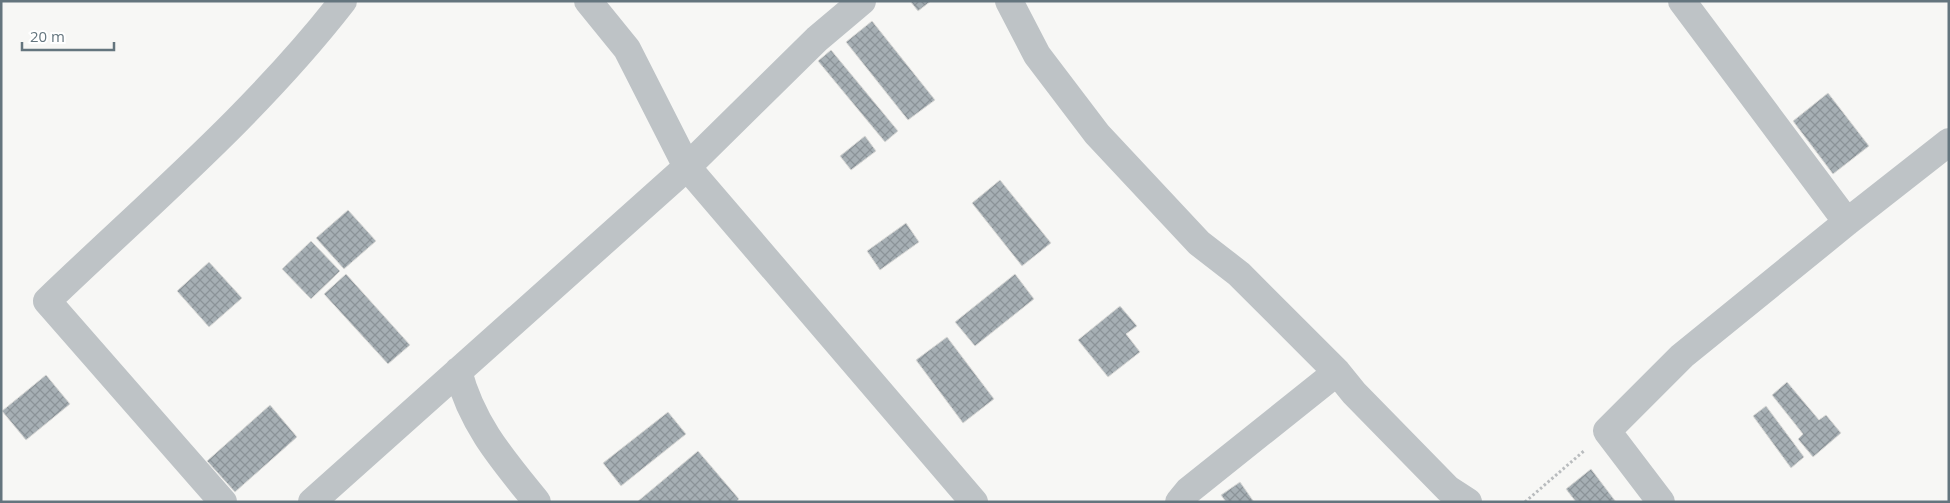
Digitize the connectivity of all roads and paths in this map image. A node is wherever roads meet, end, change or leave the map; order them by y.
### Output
1 (343, 1) edge
2 (588, 1) edge
3 (862, 1) edge
4 (1009, 1) edge
5 (1682, 1) edge
6 (1949, 142) edge
7 (687, 167) junction
8 (1847, 222) junction
9 (458, 372) junction
10 (1337, 372) junction
11 (1607, 431) junction
12 (224, 502) edge
13 (312, 502) edge
14 (537, 502) edge
15 (974, 502) edge
16 (1179, 502) edge
17 (1468, 502) edge
18 (1525, 502) edge
19 (1661, 502) edge

1 - 12 street
2 - 7 street
3 - 7 street
4 - 10 street
5 - 8 street
6 - 8 street
7 - 9 street
7 - 15 street
8 - 11 street
9 - 13 street
9 - 14 street
10 - 16 street
10 - 17 street
11 - 18 path
11 - 19 street

